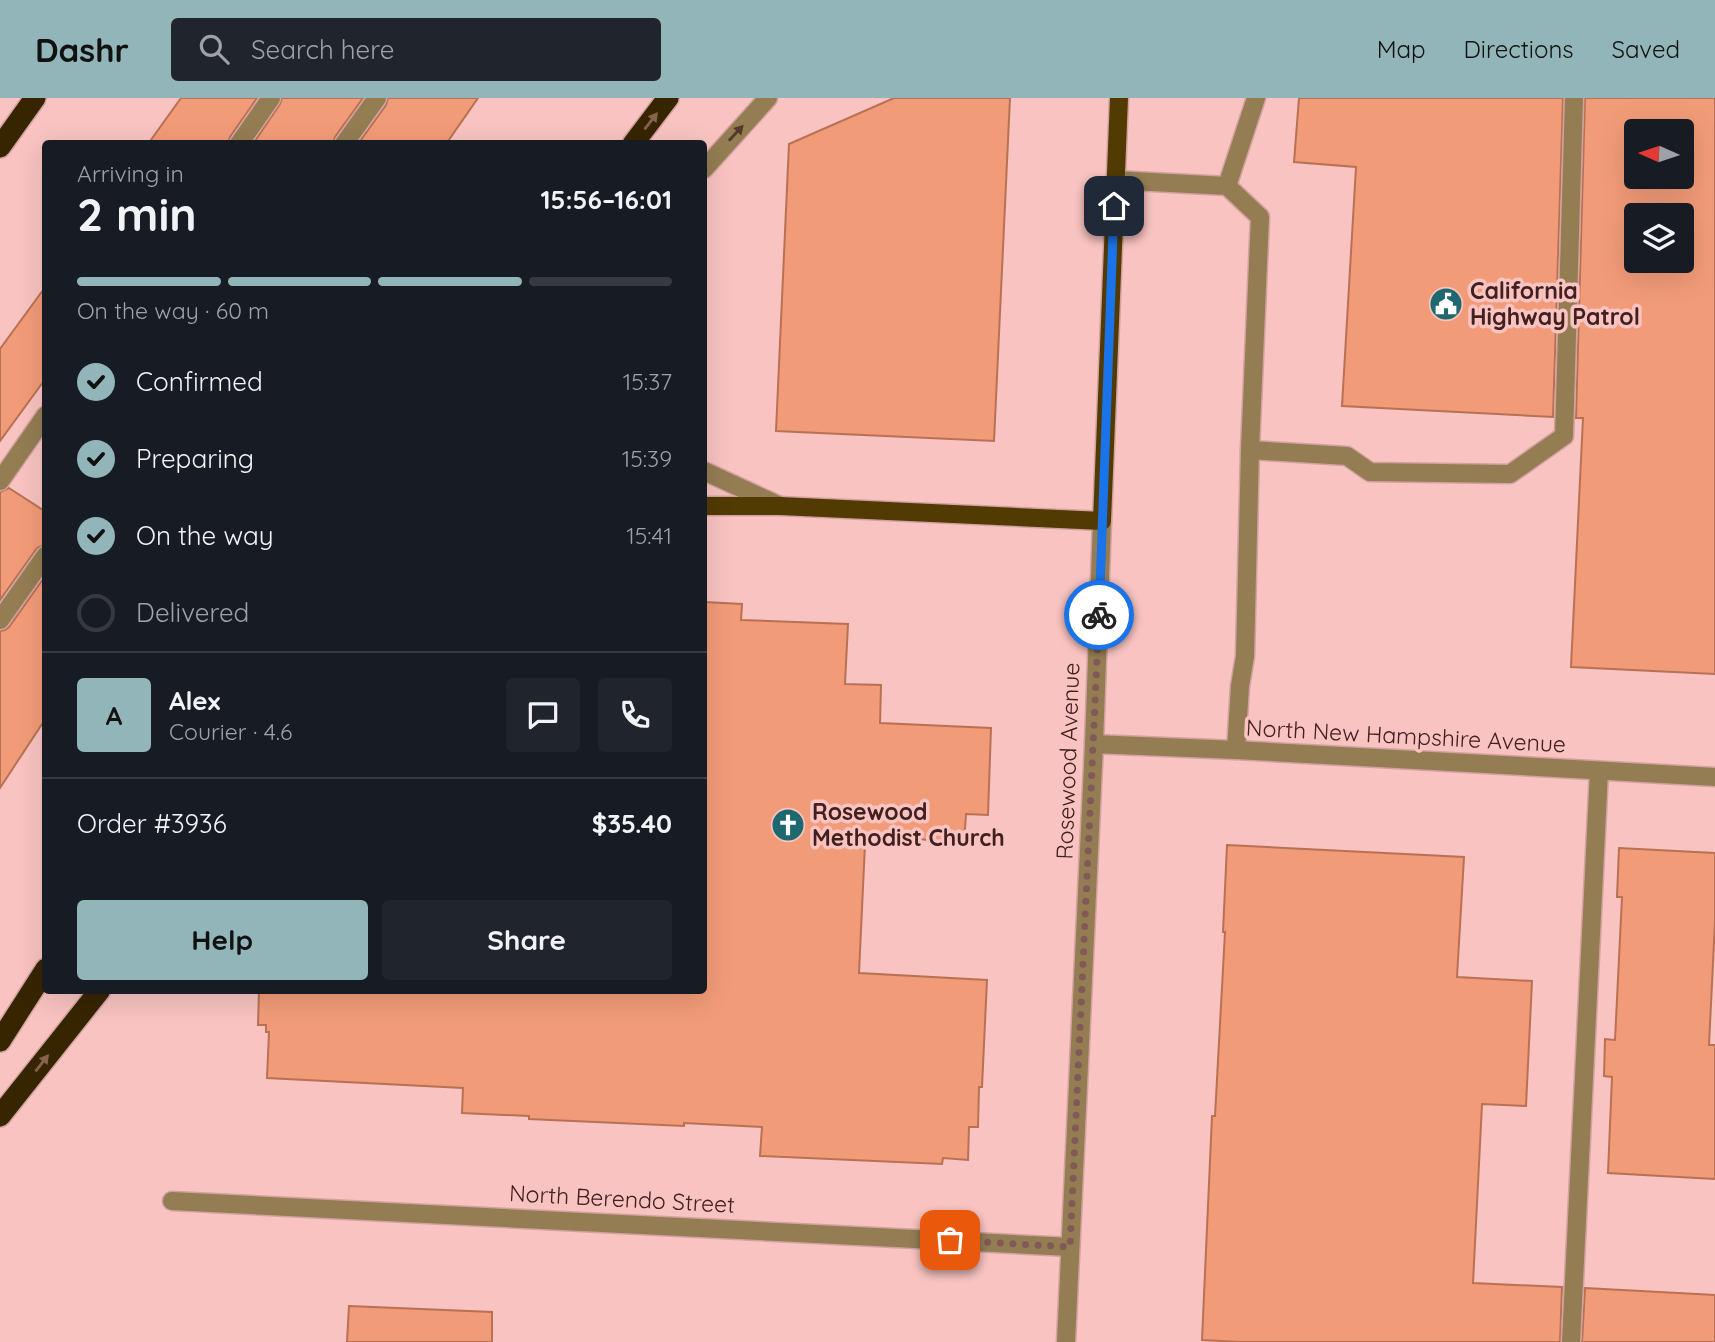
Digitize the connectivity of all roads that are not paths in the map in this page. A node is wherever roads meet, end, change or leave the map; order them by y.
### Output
1 (34, 98) edge
2 (271, 98) edge
3 (377, 98) edge
4 (668, 98) edge
5 (768, 98) edge
6 (1119, 98) edge
7 (1256, 98) edge
8 (1574, 98) edge
9 (242, 140) edge
10 (347, 140) edge
11 (636, 140) edge
12 (0, 147) edge
13 (707, 166) edge
14 (1115, 180) junction
15 (1227, 186) junction
16 (42, 421) edge
17 (1250, 450) junction
18 (707, 472) edge
19 (0, 481) edge
20 (707, 506) edge
21 (780, 506) junction
22 (1102, 522) junction
23 (42, 561) edge
24 (0, 620) edge
25 (1094, 744) junction
26 (1236, 750) junction
27 (1599, 771) junction
28 (1715, 777) edge
29 (42, 975) edge
30 (97, 994) edge
31 (0, 1041) edge
32 (0, 1116) edge
33 (172, 1201) dead end
34 (1070, 1247) junction
35 (1066, 1342) edge
36 (1571, 1342) edge

1 - 12 highway
2 - 9 street
3 - 10 street
11 -> 4 highway
13 -> 5 street
6 - 14 main road, Rosewood Avenue
7 - 15 street
8 - 17 street
14 - 15 street
14 - 22 main road, Rosewood Avenue
15 - 17 street
16 - 19 street
17 - 26 street
18 - 21 street
20 - 21 main road
21 - 22 main road
22 - 25 street, Rosewood Avenue
23 - 24 street
25 - 26 street, North New Hampshire Avenue
25 - 34 street, Rosewood Avenue
26 - 27 street, North New Hampshire Avenue
27 - 28 street, North New Hampshire Avenue
27 - 36 street
29 - 31 highway
32 -> 30 highway
33 - 34 street, North Berendo Street
34 - 35 street, Rosewood Avenue

